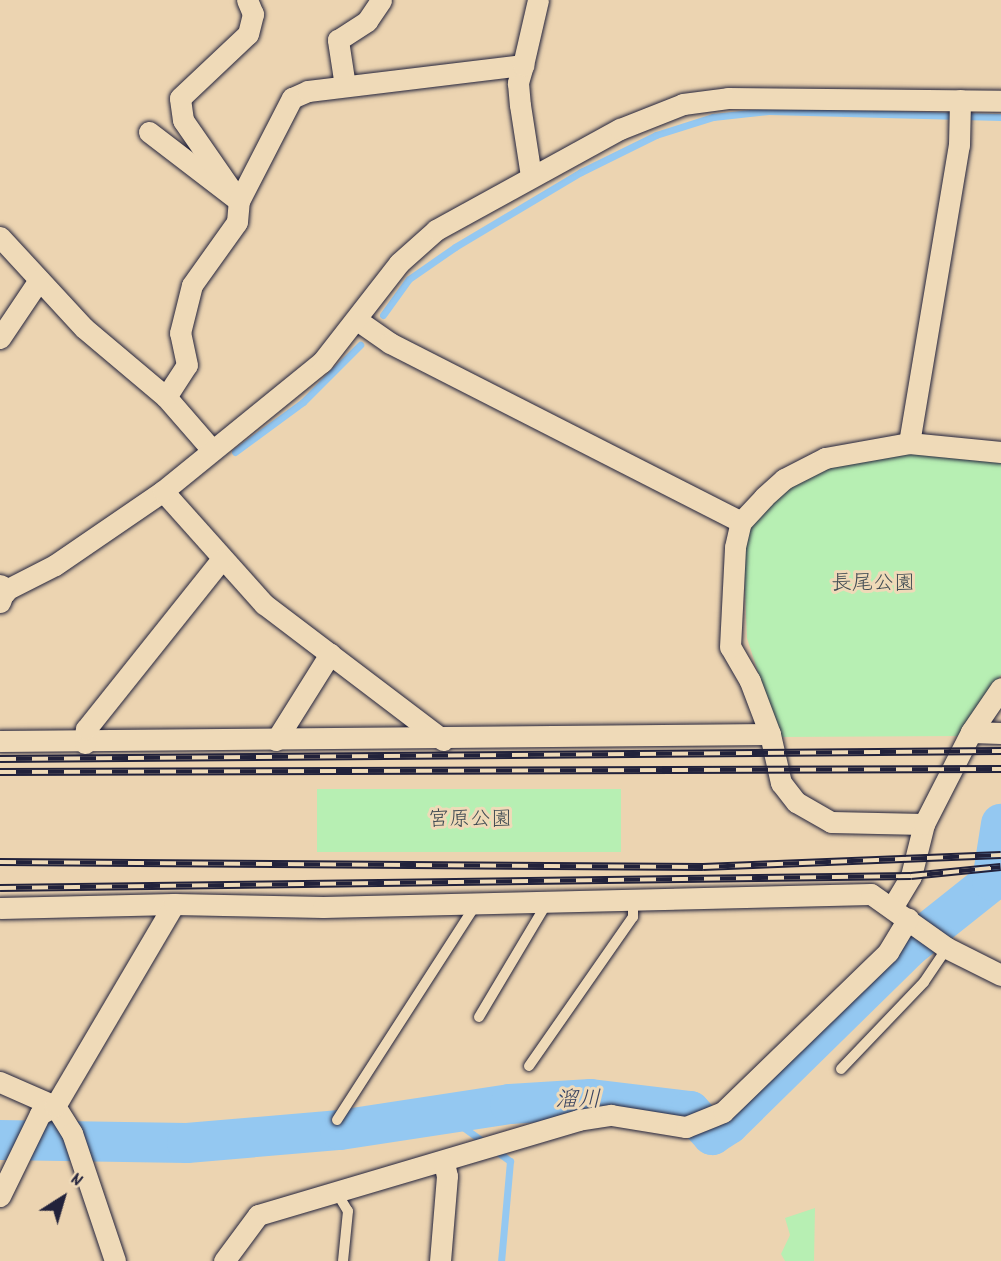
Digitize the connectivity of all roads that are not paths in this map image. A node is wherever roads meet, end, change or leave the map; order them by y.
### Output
1 (247, 0) edge
2 (381, 0) edge
3 (538, 0) edge
4 (523, 65) junction
5 (345, 86) junction
6 (960, 101) junction
7 (1001, 102) edge
8 (149, 132) dead end
9 (531, 176) junction
10 (239, 201) junction
11 (0, 237) edge
12 (40, 280) junction
13 (358, 320) junction
14 (0, 338) edge
15 (166, 397) junction
16 (909, 443) junction
17 (212, 450) junction
18 (1001, 452) edge
19 (163, 491) junction
20 (741, 522) junction
21 (221, 560) junction
22 (1, 593) edge
23 (330, 654) junction
24 (1001, 688) edge
25 (971, 732) junction
26 (1001, 733) edge
27 (771, 734) junction
28 (276, 740) junction
29 (443, 740) junction
30 (0, 741) edge
31 (85, 743) junction
32 (924, 824) junction
33 (633, 901) junction
34 (547, 903) junction
35 (174, 904) junction
36 (477, 904) junction
37 (0, 908) edge
38 (919, 927) junction
39 (1001, 975) edge
40 (478, 1017) dead end
41 (528, 1066) dead end
42 (841, 1069) dead end
43 (0, 1082) edge
44 (55, 1106) junction
45 (337, 1120) dead end
46 (444, 1163) junction
47 (337, 1193) junction
48 (0, 1196) edge
49 (115, 1261) edge
50 (224, 1261) edge
51 (342, 1261) edge
52 (440, 1261) edge

1 - 10 street
2 - 5 street
3 - 4 street
4 - 5 street
4 - 9 street
5 - 10 street
6 - 7 street
6 - 9 street
6 - 16 street
8 - 10 street
9 - 13 street
10 - 15 street
11 - 12 street
12 - 14 street
12 - 15 street
13 - 17 street
13 - 20 street
15 - 17 street
16 - 18 street
16 - 20 street
17 - 19 street
19 - 21 street
19 - 22 street
20 - 27 street
21 - 23 street
21 - 31 street
23 - 28 street
23 - 29 street
24 - 25 street
25 - 26 street
25 - 32 street
27 - 29 street
27 - 32 street
28 - 29 street
28 - 31 street
30 - 31 street
32 - 38 street
33 - 34 street
33 - 38 street
33 - 41 lane
34 - 36 street
34 - 40 lane
35 - 36 street
35 - 37 street
35 - 44 street
36 - 45 lane
38 - 39 street
38 - 42 lane
38 - 46 street
43 - 44 street
44 - 48 street
44 - 49 street
46 - 47 street
46 - 52 street
47 - 50 street
47 - 51 lane

